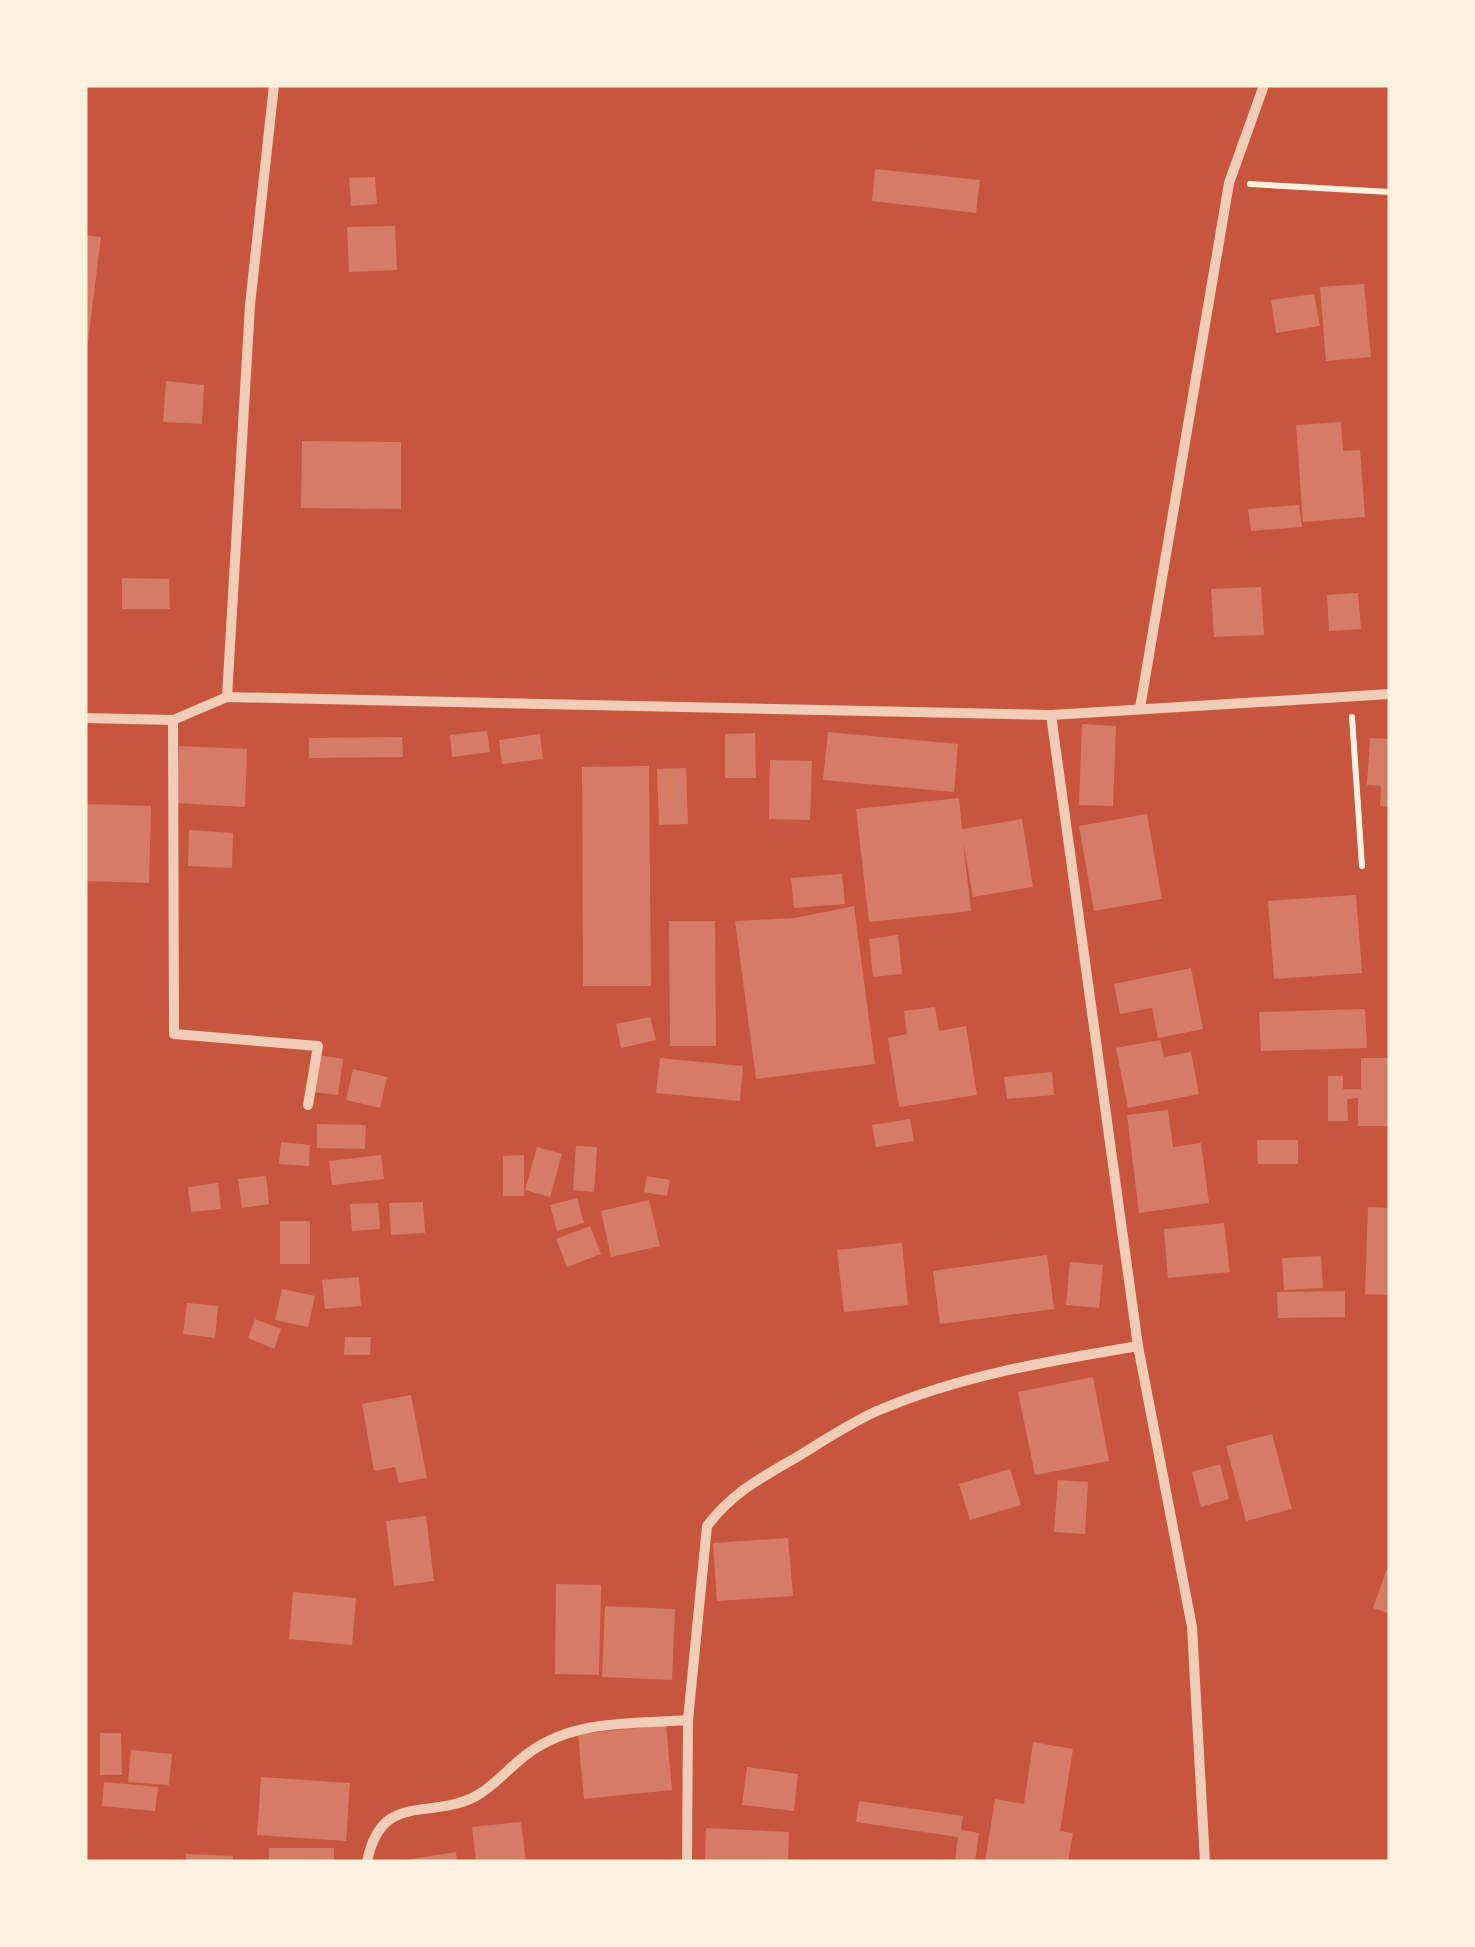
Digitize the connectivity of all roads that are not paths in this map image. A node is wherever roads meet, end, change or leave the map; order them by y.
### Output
1 (274, 85) edge
2 (1264, 85) edge
3 (1390, 694) edge
4 (227, 697) junction
5 (1140, 708) junction
6 (1051, 715) junction
7 (85, 718) edge
8 (173, 720) junction
9 (308, 1105) dead end
10 (1138, 1346) junction
11 (688, 1720) junction
12 (368, 1862) edge
13 (687, 1862) edge
14 (1205, 1862) edge

1 - 4 street
2 - 5 street
3 - 5 street
4 - 6 street
4 - 8 street
5 - 6 street
6 - 10 street
7 - 8 street
8 - 9 street
10 - 11 street
10 - 14 street
11 - 12 street
11 - 13 street

